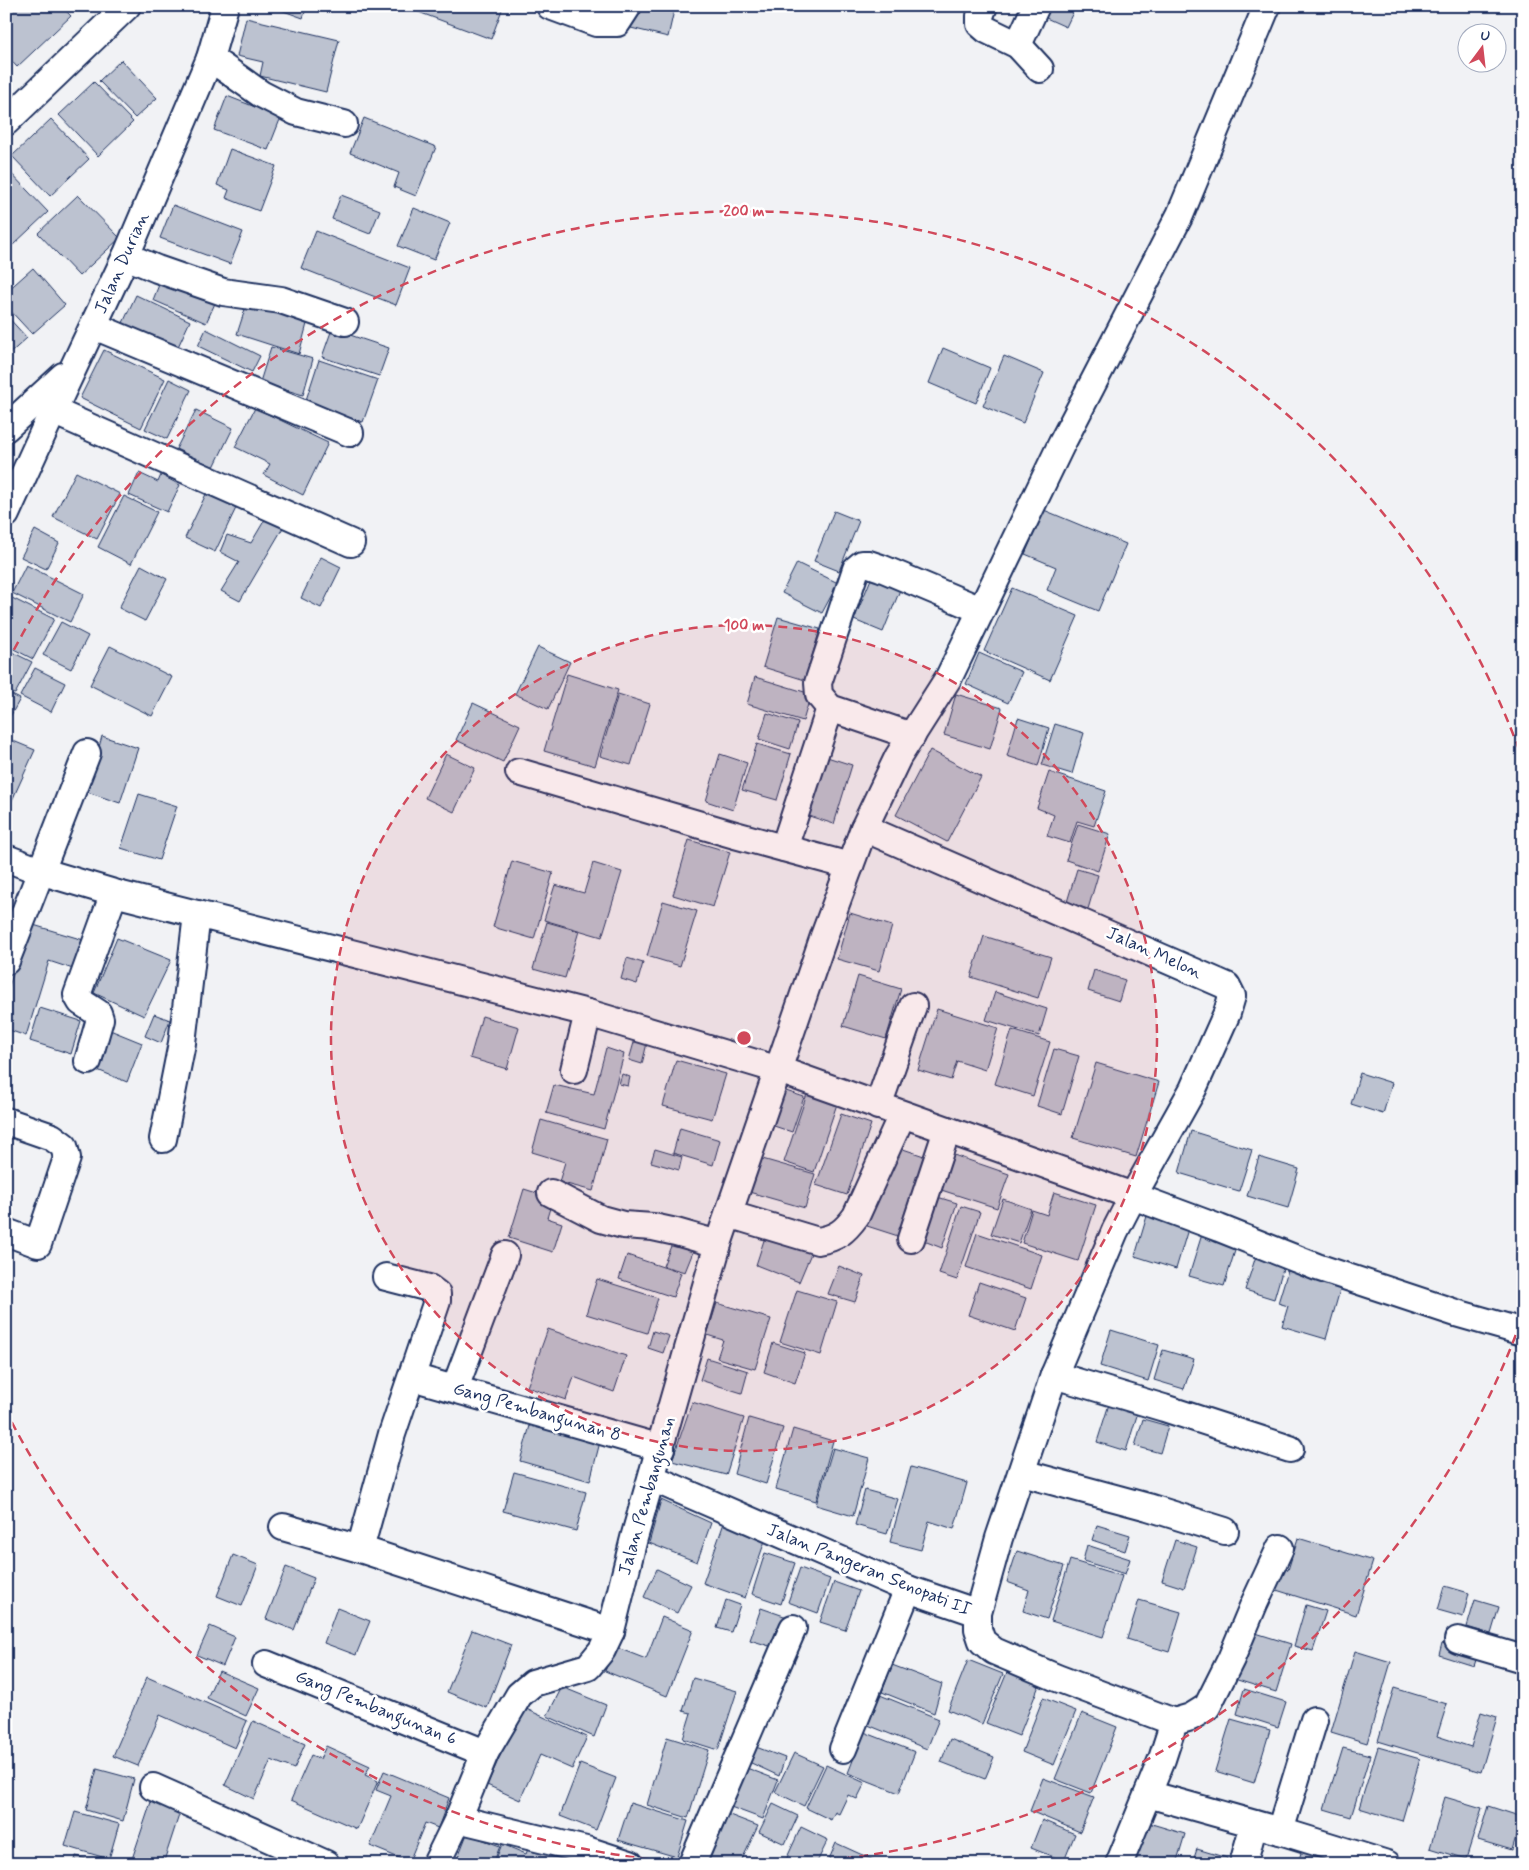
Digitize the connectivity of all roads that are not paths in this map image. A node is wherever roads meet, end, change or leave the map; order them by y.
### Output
1 (127, 6) edge
2 (225, 6) edge
3 (550, 6) edge
4 (628, 6) edge
5 (984, 6) edge
6 (1036, 6) edge
7 (1267, 6) edge
8 (1018, 45) junction
9 (210, 58) junction
10 (1040, 69) dead end
11 (6, 122) edge
12 (344, 124) dead end
13 (126, 256) junction
14 (345, 322) dead end
15 (94, 326) junction
16 (75, 365) junction
17 (52, 411) junction
18 (6, 428) edge
19 (350, 433) dead end
20 (6, 514) edge
21 (351, 543) dead end
22 (981, 610) junction
23 (830, 708) junction
24 (912, 736) junction
25 (86, 753) dead end
26 (519, 772) dead end
27 (864, 828) junction
28 (784, 848) junction
29 (6, 858) edge
30 (850, 866) junction
31 (40, 870) junction
32 (114, 893) junction
33 (196, 914) junction
34 (6, 961) edge
35 (913, 1006) dead end
36 (588, 1013) junction
37 (88, 1061) dead end
38 (574, 1070) dead end
39 (779, 1070) junction
40 (890, 1110) junction
41 (6, 1121) edge
42 (947, 1130) junction
43 (163, 1139) dead end
44 (551, 1193) dead end
45 (1133, 1196) junction
46 (728, 1214) junction
47 (6, 1232) edge
48 (911, 1239) dead end
49 (718, 1244) junction
50 (506, 1255) dead end
51 (386, 1277) dead end
52 (1523, 1332) edge
53 (1054, 1375) junction
54 (412, 1377) junction
55 (455, 1388) junction
56 (661, 1448) junction
57 (1290, 1449) dead end
58 (1022, 1473) junction
59 (652, 1478) junction
60 (283, 1527) dead end
61 (1225, 1532) dead end
62 (1280, 1548) dead end
63 (360, 1549) junction
64 (908, 1589) junction
65 (978, 1613) junction
66 (793, 1628) dead end
67 (612, 1631) junction
68 (1458, 1640) dead end
69 (1523, 1659) edge
70 (266, 1664) dead end
71 (1314, 1720) dead end
72 (1174, 1722) junction
73 (843, 1749) dead end
74 (485, 1753) junction
75 (153, 1787) dead end
76 (1148, 1794) junction
77 (458, 1819) junction
78 (1254, 1824) junction
79 (1280, 1831) junction
80 (1374, 1862) edge
81 (326, 1864) edge
82 (436, 1864) edge
83 (630, 1864) edge
84 (692, 1864) edge
85 (1119, 1864) edge
86 (1242, 1864) edge

1 - 11 street
2 - 9 street, Jalan Durian
3 - 4 street
5 - 8 street
6 - 8 street
7 - 22 street, Jalan Pembangunan
8 - 10 street
9 - 12 street
9 - 13 street, Jalan Durian
13 - 14 street
13 - 15 street, Jalan Durian
15 - 16 street, Jalan Durian
15 - 19 street
16 - 17 street, Jalan Durian
16 - 18 street
17 - 20 street, Jalan Durian
17 - 21 street
22 - 23 street
22 - 24 street, Jalan Pembangunan
23 - 24 street
23 - 28 street
24 - 27 street, Jalan Pembangunan
25 - 31 street
26 - 28 street
27 - 30 street, Jalan Pembangunan
27 - 45 street, Jalan Melon
28 - 30 street
29 - 31 street
30 - 39 street, Jalan Pembangunan
31 - 32 street
31 - 34 street
32 - 33 street
32 - 37 street
33 - 36 street
33 - 43 street
35 - 40 street
36 - 38 street
36 - 39 street
39 - 40 street
39 - 46 street, Jalan Pembangunan
40 - 42 street
40 - 46 street
41 - 47 street
42 - 45 street
42 - 48 street
44 - 49 street
45 - 52 street
45 - 53 street, Jalan Melon
46 - 49 street, Jalan Pembangunan
49 - 56 street, Jalan Pembangunan
50 - 55 street
51 - 54 street
53 - 57 street
53 - 58 street, Jalan Melon
54 - 55 street, Gang Pembangunan 8
54 - 63 street
55 - 56 street, Gang Pembangunan 8
56 - 59 street, Jalan Pembangunan
58 - 61 street
58 - 65 street, Jalan Melon
59 - 64 street, Jalan Pangeran Senopati II
59 - 67 street, Jalan Pembangunan
60 - 63 street
62 - 72 street
63 - 67 street
64 - 65 street, Jalan Pangeran Senopati II
64 - 73 street
65 - 72 street, Jalan Pangeran Senopati II
66 - 84 street
67 - 74 street, Jalan Pembangunan
68 - 69 street
70 - 74 street, Gang Pembangunan 6
71 - 79 street
72 - 76 street
74 - 77 street, Jalan Pembangunan
75 - 81 street
76 - 78 street
76 - 85 street
77 - 82 street, Jalan Pembangunan
77 - 83 street
78 - 79 street
78 - 86 street
79 - 80 street

